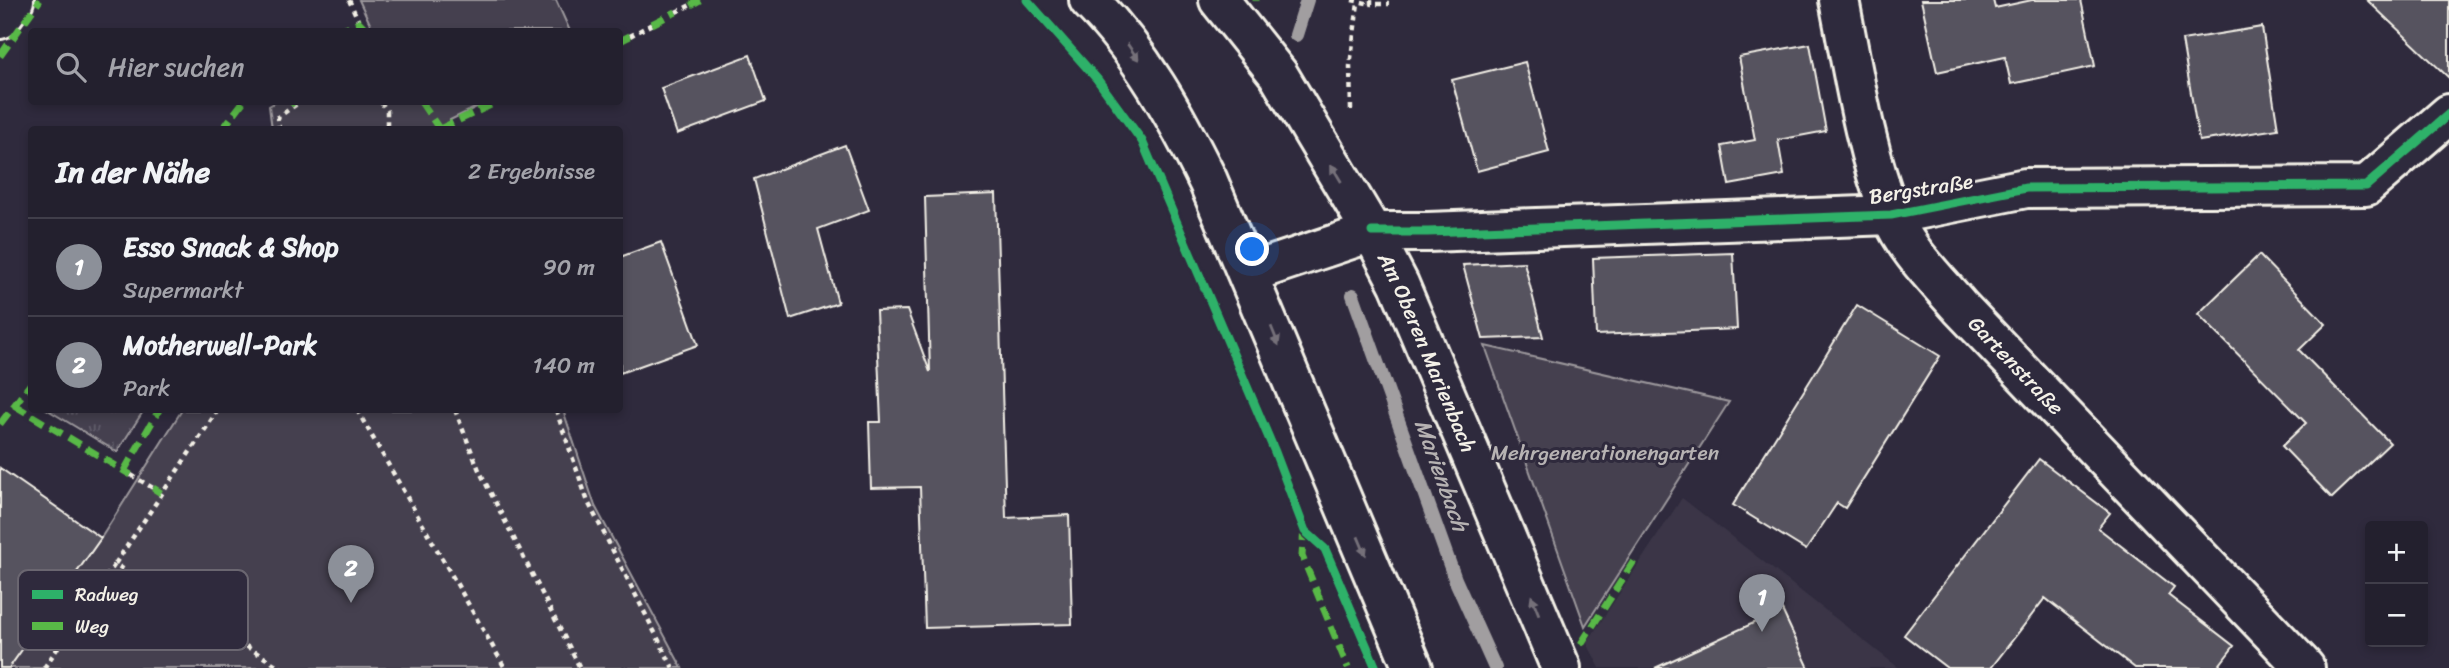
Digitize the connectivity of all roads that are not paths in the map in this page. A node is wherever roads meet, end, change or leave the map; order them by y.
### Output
1 (14, 0) edge
2 (1089, 0) edge
3 (1219, 0) edge
4 (1839, 0) edge
5 (0, 19) edge
6 (2449, 114) edge
7 (1891, 215) junction
8 (1372, 232) junction
9 (1249, 272) junction
10 (1413, 668) edge
11 (1561, 668) edge
12 (2305, 668) edge

1 - 5 street
2 -> 9 street
8 -> 3 street, Am Oberen Marienbach
4 - 7 street, Gartenstraße
6 - 7 street, Bergstraße
7 - 8 street, Bergstraße
7 - 12 street, Gartenstraße
8 - 9 street, Am Oberen Marienbach
11 -> 8 street, Am Oberen Marienbach
9 -> 10 street

